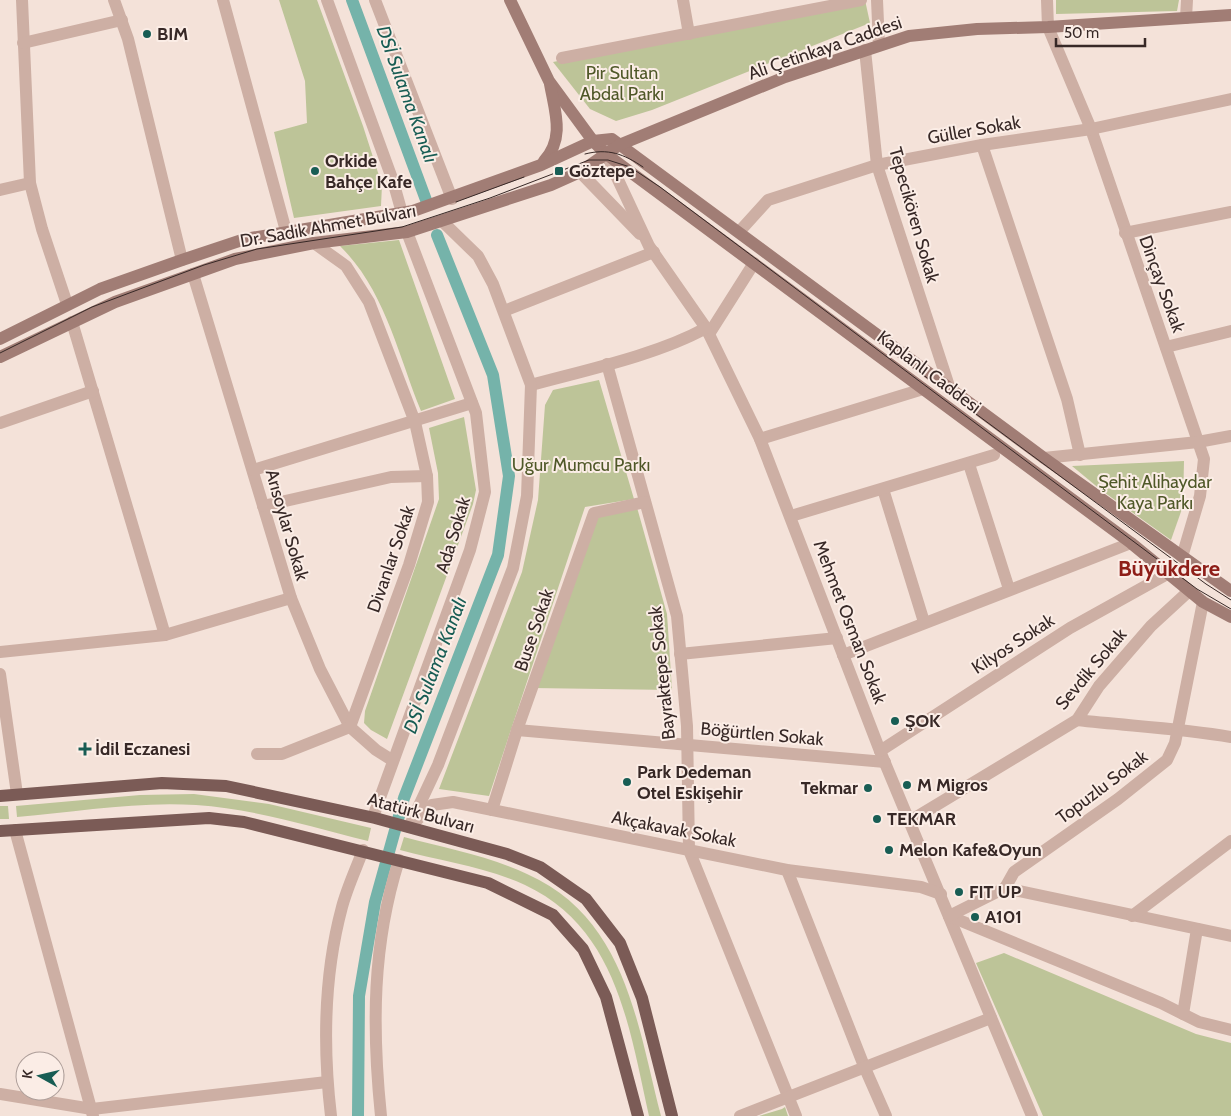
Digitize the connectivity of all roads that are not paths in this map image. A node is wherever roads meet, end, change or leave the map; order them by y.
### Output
1 (22, 0) edge
2 (114, 0) edge
3 (223, 0) edge
4 (327, 0) edge
5 (375, 0) edge
6 (510, 0) edge
7 (683, 0) edge
8 (861, 0) edge
9 (877, 0) edge
10 (1047, 0) edge
11 (1187, 0) edge
12 (1231, 15) edge
13 (1186, 18) junction
14 (122, 20) junction
15 (1048, 27) junction
16 (689, 34) junction
17 (24, 43) junction
18 (879, 45) junction
19 (865, 50) junction
20 (562, 58) dead end
21 (549, 81) junction
22 (1231, 99) edge
23 (1091, 129) junction
24 (593, 141) junction
25 (619, 145) junction
26 (982, 145) junction
27 (606, 154) junction
28 (541, 165) junction
29 (877, 165) junction
30 (580, 172) junction
31 (30, 183) junction
32 (0, 190) edge
33 (452, 198) junction
34 (408, 212) junction
35 (1231, 212) edge
36 (443, 222) junction
37 (286, 231) junction
38 (407, 232) junction
39 (739, 232) junction
40 (1126, 233) junction
41 (314, 243) junction
42 (651, 248) junction
43 (182, 260) junction
44 (754, 263) junction
45 (193, 274) junction
46 (67, 304) junction
47 (504, 311) junction
48 (72, 322) junction
49 (708, 331) junction
50 (1231, 331) edge
51 (0, 339) edge
52 (1166, 347) junction
53 (0, 357) edge
54 (607, 364) junction
55 (531, 385) junction
56 (949, 386) junction
57 (923, 389) junction
58 (93, 391) junction
59 (472, 403) junction
60 (415, 422) junction
61 (0, 423) edge
62 (1231, 436) edge
63 (760, 439) junction
64 (1198, 442) junction
65 (994, 455) dead end
66 (1080, 455) junction
67 (1044, 458) junction
68 (969, 464) junction
69 (253, 470) junction
70 (427, 476) junction
71 (883, 489) junction
72 (645, 502) junction
73 (263, 506) junction
74 (791, 516) junction
75 (1131, 543) junction
76 (1182, 557) junction
77 (1169, 573) junction
78 (1010, 589) junction
79 (1189, 591) junction
80 (1231, 591) edge
81 (291, 598) junction
82 (1203, 602) junction
83 (1231, 618) edge
84 (924, 622) junction
85 (164, 635) junction
86 (837, 638) junction
87 (0, 652) edge
88 (680, 654) junction
89 (843, 655) junction
90 (0, 674) edge
91 (1077, 720) junction
92 (350, 727) junction
93 (1178, 728) junction
94 (517, 730) junction
95 (1231, 737) edge
96 (688, 746) junction
97 (257, 754) dead end
98 (882, 756) junction
99 (392, 760) junction
100 (17, 794) junction
101 (0, 796) edge
102 (492, 810) junction
103 (374, 817) junction
104 (910, 821) junction
105 (407, 827) junction
106 (15, 830) junction
107 (0, 831) edge
108 (1231, 841) edge
109 (689, 850) junction
110 (365, 851) junction
111 (398, 860) junction
112 (787, 870) junction
113 (1005, 888) junction
114 (941, 894) junction
115 (949, 916) junction
116 (1132, 916) junction
117 (1197, 929) junction
118 (1231, 936) edge
119 (1183, 1014) junction
120 (991, 1018) junction
121 (1231, 1030) edge
122 (864, 1066) junction
123 (327, 1082) junction
124 (0, 1094) edge
125 (788, 1099) junction
126 (92, 1113) edge
127 (331, 1116) edge
128 (381, 1116) edge
129 (638, 1116) edge
130 (672, 1116) edge
131 (740, 1116) edge
132 (796, 1116) edge
133 (886, 1116) edge
134 (1032, 1116) edge

1 - 17 street
2 - 14 street
3 - 37 street
4 - 34 street
5 - 33 street
6 - 21 main road
7 - 16 street
8 - 16 street
9 - 18 street
10 - 15 street
11 - 13 street
12 - 13 main road, Ali Çetinkaya Caddesi
13 - 15 main road, Ali Çetinkaya Caddesi
14 - 17 street
14 - 43 street
15 - 18 main road, Ali Çetinkaya Caddesi
15 - 23 street, Dinçay Sokak
16 - 20 street
17 - 31 street
18 - 19 main road, Ali Çetinkaya Caddesi
19 - 25 main road, Ali Çetinkaya Caddesi
19 - 29 street, Tepecikören Sokak
21 - 24 main road, Kaplanlı Caddesi
21 - 28 main road
22 - 23 street, Güller Sokak
23 - 26 street, Güller Sokak
23 - 40 street, Dinçay Sokak
24 - 25 main road
24 - 27 main road, Kaplanlı Caddesi
24 - 28 main road, Dr. Sadık Ahmet Bulvarı
25 - 27 main road, Ali Çetinkaya Caddesi
25 - 39 main road, Kaplanlı Caddesi
26 - 29 street, Güller Sokak
26 - 66 street
27 - 30 main road, Dr. Sadık Ahmet Bulvarı
27 - 42 street, Mehmet Osman Sokak
27 - 44 main road, Kaplanlı Caddesi
28 - 33 main road, Dr. Sadık Ahmet Bulvarı
29 - 39 street, Güller Sokak
29 - 56 street, Tepecikören Sokak
30 - 36 main road, Dr. Sadık Ahmet Bulvarı
30 - 42 street
31 - 32 street
31 - 46 street
33 - 34 main road, Dr. Sadık Ahmet Bulvarı
34 - 37 main road, Dr. Sadık Ahmet Bulvarı
35 - 40 street
36 - 38 main road, Dr. Sadık Ahmet Bulvarı
36 - 47 street
37 - 43 main road, Dr. Sadık Ahmet Bulvarı
38 - 41 main road, Dr. Sadık Ahmet Bulvarı
38 - 59 street, Ada Sokak
39 - 56 main road, Kaplanlı Caddesi
40 - 52 street, Dinçay Sokak
41 - 45 main road, Dr. Sadık Ahmet Bulvarı
41 - 60 street, Divanlar Sokak
42 - 47 street
42 - 49 street, Mehmet Osman Sokak
43 - 46 main road, Dr. Sadık Ahmet Bulvarı
44 - 49 street
44 - 57 main road, Kaplanlı Caddesi
45 - 48 main road, Dr. Sadık Ahmet Bulvarı
45 - 69 street, Arısoylar Sokak
46 - 51 main road, Dr. Sadık Ahmet Bulvarı
47 - 55 street
48 - 53 main road, Dr. Sadık Ahmet Bulvarı
48 - 58 street
49 - 54 street
49 - 63 street, Mehmet Osman Sokak
50 - 52 street
52 - 64 street, Dinçay Sokak
54 - 55 street
54 - 72 street, Bayraktepe Sokak
55 - 105 street
56 - 67 main road, Kaplanlı Caddesi
57 - 63 street
57 - 75 main road, Kaplanlı Caddesi
58 - 61 street
58 - 85 street
59 - 60 street
59 - 99 street, Ada Sokak
60 - 69 street
60 - 70 street, Divanlar Sokak
62 - 64 street
63 - 74 street, Mehmet Osman Sokak
64 - 66 street
64 - 76 street, Dinçay Sokak
65 - 68 street
66 - 67 street
67 - 76 main road, Kaplanlı Caddesi
68 - 71 street
68 - 78 street
69 - 73 street, Arısoylar Sokak
70 - 73 street
70 - 92 street, Divanlar Sokak
71 - 74 street
71 - 84 street
72 - 88 street, Bayraktepe Sokak
72 - 94 street, Buse Sokak
73 - 81 street, Arısoylar Sokak
74 - 86 street, Mehmet Osman Sokak
75 - 77 main road, Kaplanlı Caddesi
75 - 78 street
76 - 80 main road, Kaplanlı Caddesi
77 - 79 main road, Kaplanlı Caddesi
77 - 98 street, Kilyos Sokak
78 - 84 street
79 - 82 main road, Kaplanlı Caddesi
79 - 91 street, Sevdik Sokak
81 - 85 street
81 - 92 street, Arısoylar Sokak
82 - 83 main road, Kaplanlı Caddesi
82 - 93 street, Topuzlu Sokak
84 - 89 street
85 - 87 street
86 - 88 street
86 - 89 street, Mehmet Osman Sokak
88 - 96 street, Bayraktepe Sokak
89 - 98 street, Mehmet Osman Sokak
90 - 100 street
91 - 93 street
91 - 104 street, Sevdik Sokak
92 - 97 street
92 - 99 street, Arısoylar Sokak
93 - 95 street
93 - 113 street, Topuzlu Sokak
94 - 96 street, Böğürtlen Sokak
94 - 102 street, Buse Sokak
96 - 98 street, Böğürtlen Sokak
96 - 109 street, Bayraktepe Sokak
98 - 104 street, Mehmet Osman Sokak
99 - 103 street, Ada Sokak
100 - 101 main road, Atatürk Bulvarı
100 - 103 main road, Atatürk Bulvarı
102 - 105 street, Akçakavak Sokak
102 - 109 street, Akçakavak Sokak
103 - 105 main road, Atatürk Bulvarı
104 - 114 street, Mehmet Osman Sokak
105 - 130 main road, Atatürk Bulvarı
106 - 107 main road
106 - 110 main road
106 - 126 street
108 - 116 street
109 - 112 street, Akçakavak Sokak
109 - 125 street, Bayraktepe Sokak
110 - 111 main road
110 - 123 street
111 - 128 street
111 - 129 main road
112 - 114 street, Akçakavak Sokak
112 - 122 street
113 - 115 street
113 - 116 street
114 - 115 street, Mehmet Osman Sokak
115 - 119 street
115 - 120 street, Mehmet Osman Sokak
116 - 117 street
117 - 118 street
117 - 119 street
119 - 121 street
120 - 122 street
120 - 134 street, Mehmet Osman Sokak
122 - 125 street
122 - 133 street
123 - 126 street
123 - 127 street
124 - 126 street
125 - 131 street
125 - 132 street, Bayraktepe Sokak

